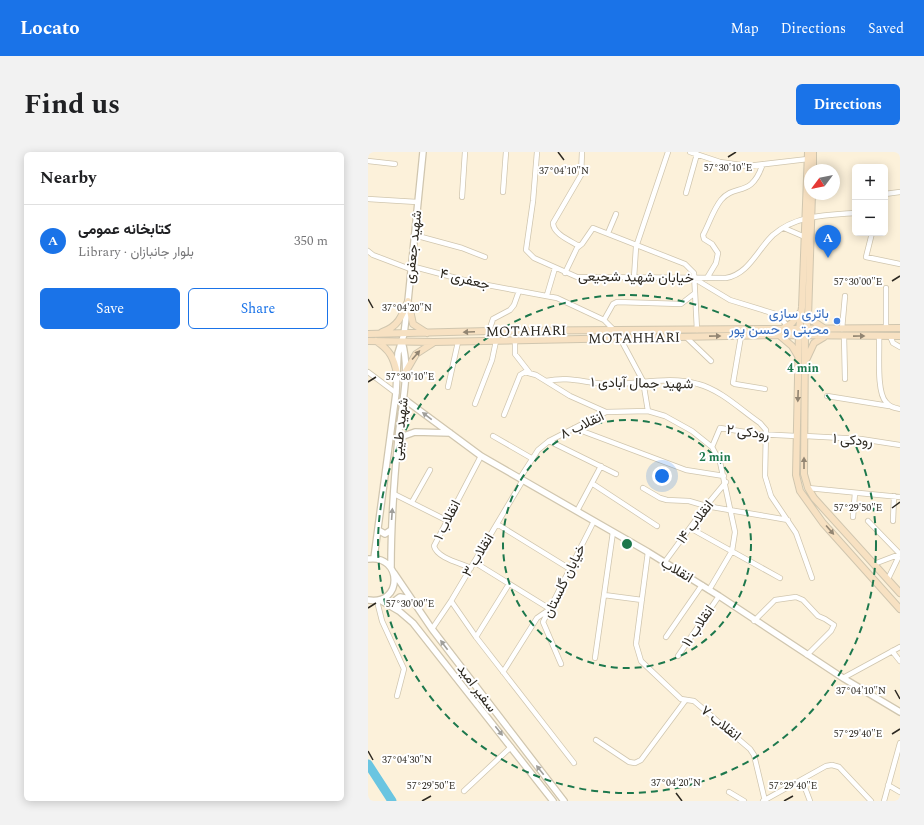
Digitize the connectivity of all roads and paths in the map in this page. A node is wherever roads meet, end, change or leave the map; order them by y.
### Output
1 (423, 152) edge
2 (465, 152) edge
3 (506, 152) edge
4 (537, 152) edge
5 (582, 152) edge
6 (668, 152) edge
7 (690, 152) edge
8 (697, 154) junction
9 (810, 154) edge
10 (368, 161) edge
11 (395, 164) dead end
12 (812, 164) edge
13 (762, 166) junction
14 (503, 192) dead end
15 (900, 192) edge
16 (686, 193) dead end
17 (888, 194) edge
18 (462, 197) dead end
19 (368, 199) edge
20 (811, 200) edge
21 (417, 202) junction
22 (852, 213) edge
23 (616, 214) dead end
24 (808, 217) junction
25 (784, 228) junction
26 (608, 233) junction
27 (414, 235) junction
28 (871, 236) edge
29 (805, 237) junction
30 (579, 246) junction
31 (636, 247) junction
32 (368, 251) edge
33 (485, 257) dead end
34 (900, 264) edge
35 (410, 268) junction
36 (555, 268) junction
37 (565, 273) junction
38 (634, 278) junction
39 (694, 278) junction
40 (707, 278) junction
41 (886, 288) dead end
42 (519, 291) junction
43 (695, 293) junction
44 (547, 295) junction
45 (845, 296) dead end
46 (408, 301) junction
47 (802, 307) junction
48 (808, 312) junction
49 (604, 320) junction
50 (788, 326) junction
51 (886, 328) junction
52 (900, 328) edge
53 (828, 329) junction
54 (842, 329) junction
55 (614, 330) junction
56 (697, 330) junction
57 (489, 331) junction
58 (776, 332) junction
59 (802, 333) junction
60 (368, 334) edge
61 (404, 334) junction
62 (429, 334) junction
63 (436, 334) junction
64 (741, 336) junction
65 (844, 336) junction
66 (879, 336) junction
67 (890, 336) junction
68 (900, 336) edge
69 (686, 337) junction
70 (828, 337) junction
71 (377, 338) junction
72 (620, 338) junction
73 (514, 340) junction
74 (368, 341) edge
75 (496, 341) junction
76 (402, 342) junction
77 (435, 342) junction
78 (458, 342) junction
79 (900, 347) edge
80 (799, 358) junction
81 (711, 361) dead end
82 (805, 361) junction
83 (368, 372) edge
84 (529, 372) junction
85 (405, 373) junction
86 (397, 374) junction
87 (845, 379) dead end
88 (546, 381) junction
89 (644, 381) junction
90 (448, 387) dead end
91 (765, 389) dead end
92 (396, 393) junction
93 (827, 396) dead end
94 (404, 398) junction
95 (475, 404) dead end
96 (889, 406) junction
97 (900, 409) edge
98 (648, 411) junction
99 (606, 412) junction
100 (504, 415) dead end
101 (574, 428) junction
102 (450, 433) junction
103 (766, 435) junction
104 (493, 436) dead end
105 (796, 436) junction
106 (805, 436) junction
107 (398, 438) junction
108 (548, 441) junction
109 (900, 445) edge
110 (712, 447) junction
111 (481, 456) junction
112 (532, 459) junction
113 (601, 466) junction
114 (430, 470) dead end
115 (616, 474) dead end
116 (724, 476) junction
117 (521, 479) junction
118 (726, 482) junction
119 (593, 484) junction
120 (643, 488) dead end
121 (808, 488) junction
122 (855, 493) junction
123 (394, 494) junction
124 (894, 496) junction
125 (900, 497) edge
126 (412, 502) junction
127 (706, 506) junction
128 (729, 510) junction
129 (577, 511) junction
130 (853, 517) dead end
131 (446, 520) junction
132 (788, 520) junction
133 (594, 521) junction
134 (868, 521) dead end
135 (893, 521) dead end
136 (497, 524) junction
137 (657, 526) dead end
138 (690, 528) junction
139 (378, 530) junction
140 (391, 530) junction
141 (613, 532) junction
142 (732, 551) junction
143 (648, 552) junction
144 (900, 554) edge
145 (371, 558) edge
146 (474, 562) junction
147 (664, 563) junction
148 (874, 564) junction
149 (390, 567) junction
150 (471, 568) junction
151 (570, 569) junction
152 (394, 573) junction
153 (780, 578) dead end
154 (812, 578) dead end
155 (888, 579) junction
156 (510, 584) junction
157 (702, 585) junction
158 (709, 590) junction
159 (900, 593) edge
160 (604, 595) junction
161 (719, 596) junction
162 (374, 600) edge
163 (410, 600) junction
164 (642, 600) junction
165 (451, 601) junction
166 (368, 606) edge
167 (550, 609) junction
168 (900, 609) edge
169 (399, 611) junction
170 (754, 621) junction
171 (432, 629) junction
172 (476, 637) junction
173 (666, 637) dead end
174 (900, 647) edge
175 (892, 651) junction
176 (807, 654) junction
177 (678, 656) dead end
178 (595, 658) dead end
179 (900, 661) edge
180 (561, 664) dead end
181 (503, 672) junction
182 (843, 678) junction
183 (397, 696) dead end
184 (685, 701) junction
185 (900, 712) edge
186 (596, 740) dead end
187 (900, 743) edge
188 (511, 747) junction
189 (574, 763) dead end
190 (802, 780) junction
191 (888, 785) junction
192 (464, 791) dead end
193 (730, 792) dead end
194 (900, 792) edge
195 (553, 801) edge
196 (564, 801) edge
197 (744, 801) edge
198 (764, 801) edge
199 (810, 801) edge
200 (871, 801) edge
201 (884, 801) edge

1 - 21 street, شهید جعفری
2 - 18 street
3 - 14 street
4 - 36 street, خیابان شهید شجیعی
5 - 30 street
6 - 31 street
7 - 8 street
8 - 13 street
8 - 16 street
9 - 12 main road
9 - 13 street
9 - 24 main road
10 - 11 street
13 - 40 street
15 - 17 street
19 - 21 street
20 - 24 main road
21 - 27 street, شهید جعفری
22 - 24 street
23 - 26 street
24 - 25 street, خیابان شهید شجیعی
24 - 29 main road
24 - 48 main road
25 - 29 street
25 - 40 street, خیابان شهید شجیعی
26 - 30 street
26 - 31 street
27 - 33 street
27 - 35 street, شهید جعفری
28 - 34 street
29 - 47 main road
30 - 37 street
31 - 38 street
31 - 39 street
32 - 35 street, جعفری ۴
35 - 42 street, جعفری ۴
35 - 46 street, شهید جعفری
36 - 37 street, خیابان شهید شجیعی
36 - 44 street
37 - 38 street, خیابان شهید شجیعی
38 - 39 street, خیابان شهید شجیعی
39 - 40 street, خیابان شهید شجیعی
39 - 43 street
39 - 50 street
41 - 51 street
42 - 44 street, جعفری ۴
42 - 57 street
43 - 49 street
43 - 56 street
44 - 49 street, جعفری ۴
45 - 54 street
46 - 61 street, شهید جعفری
46 - 62 main road
46 - 71 main road
47 - 50 main road
47 - 59 main road
48 - 53 main road
48 - 59 main road
49 - 55 street, جعفری ۴
50 - 58 main road
51 - 52 main road
51 - 54 main road
53 - 54 main road
53 - 59 main road
53 - 70 main road
55 - 56 main road, MOTAHARI
55 - 57 main road, MOTAHARI
56 - 58 main road, MOTAHARI
57 -> 63 main road, MOTAHARI
58 - 59 main road, MOTAHHARI
58 - 64 main road, MOTAHHARI
58 - 80 main road
59 - 70 main road, MOTAHHARI
59 - 80 main road
59 - 82 main road
60 - 71 main road, MOTAHARI
61 - 62 main road, MOTAHARI
61 - 71 main road, MOTAHARI
61 - 76 street, شهید جعفری
62 - 63 main road, MOTAHARI
63 - 77 main road
69 -> 64 main road, MOTAHHARI
64 - 91 street
65 -> 66 main road, MOTAHHARI
65 - 70 main road, MOTAHHARI
65 - 87 street
66 - 67 main road, MOTAHHARI
66 - 96 street
67 - 68 main road, MOTAHHARI
67 - 79 street
69 - 72 main road, MOTAHHARI
69 - 81 street
70 - 82 main road
71 - 74 main road, MOTAHHARI
71 - 76 main road, MOTAHHARI
71 - 86 main road
72 - 73 main road, MOTAHHARI
72 - 89 street
73 - 75 main road, MOTAHHARI
73 - 84 street
75 - 78 main road, MOTAHHARI
75 - 95 street
76 - 77 main road, MOTAHHARI
76 - 85 street, شهید طیبی
76 - 86 street, شهید طیبی
77 - 78 main road, MOTAHHARI
85 -> 77 main road
78 - 90 street
80 -> 105 main road
82 - 106 main road
83 - 92 street
84 - 88 street
84 - 100 street
85 - 94 street, شهید طیبی
86 - 92 street, شهید طیبی
88 - 89 street, شهید جمال آبادی ۱
88 - 99 street
89 - 98 street
89 - 103 street, شهید جمال آبادی ۱
92 - 139 street, شهید طیبی
93 - 96 street
102 -> 94 street, انقلاب
94 - 107 street, شهید طیبی
96 - 97 street
98 - 99 street, انقلاب ۸
98 - 110 street, انقلاب ۸
99 - 101 street, انقلاب ۸
101 - 108 street, انقلاب ۸
101 - 116 street
102 - 107 street
102 - 111 street, انقلاب
103 - 105 street, رودکی ۲
103 - 110 street, رودکی ۲
103 - 132 street
104 - 112 street
105 -> 168 main road
106 - 109 street, رودکی ۱
121 -> 106 main road
107 - 123 street, شهید طیبی
108 - 112 street, انقلاب ۸
108 - 113 street
110 - 116 street, انقلاب ۸
111 - 117 street, انقلاب
111 - 131 street, انقلاب ۱
112 - 117 street, انقلاب ۸
113 - 115 street
113 - 119 street
114 - 126 street
116 - 118 street, انقلاب ۸
117 - 129 street, انقلاب
117 - 136 street, انقلاب ۳
118 - 127 street, انقلاب ۱۴
118 - 128 street, انقلاب ۸
119 - 129 street
119 - 137 street
120 - 127 street
121 - 122 street
121 - 148 main road
122 - 124 street
122 - 130 street
123 - 126 street
140 -> 123 street, شهید طیبی
124 - 125 street
124 - 135 street
126 - 131 street
127 - 128 street
127 - 138 street, انقلاب ۱۴
128 - 132 street
128 - 142 street, انقلاب ۸
129 - 133 street, انقلاب
131 - 150 street, انقلاب ۱
132 - 154 street
133 - 141 street, انقلاب
133 - 151 street, خیابان گلستان
134 - 144 street
136 - 146 street, انقلاب ۳
136 - 151 street
138 - 142 street
138 - 147 street, انقلاب ۱۴
139 - 140 street
139 - 145 street, شهید طیبی
140 - 149 street, شهید طیبی
141 - 143 street, انقلاب
141 - 160 street
142 - 153 street
142 - 158 street
143 - 147 street, انقلاب
143 - 164 street, انقلاب ۷
144 - 148 street
144 - 155 street
145 - 149 street
146 - 150 street, انقلاب ۳
146 - 156 street
147 - 157 street, انقلاب
148 - 155 main road
149 - 152 street, سفیر امید
150 - 165 street, انقلاب ۳
151 - 167 street, خیابان گلستان
152 - 162 street
152 - 163 street, سفیر امید
155 - 159 main road
156 - 167 street
156 - 172 street
157 - 158 street, انقلاب
157 - 173 street
158 - 161 street, انقلاب
160 - 164 street
160 - 178 street
161 - 170 street, انقلاب
161 - 177 street, انقلاب ۱۱
162 - 166 street
162 - 169 street, سفیر امید
162 - 183 street
163 - 169 street
163 - 171 street, سفیر امید
164 - 184 street, انقلاب ۷
165 - 171 street, انقلاب ۳
165 - 172 street
167 - 180 street, خیابان گلستان
167 - 181 street
169 -> 188 street, سفیر امید
170 - 176 street, انقلاب
170 - 176 street
196 -> 171 street, سفیر امید
172 - 181 street
174 - 175 street
175 - 179 street
175 - 182 street
176 - 182 street, انقلاب
181 - 189 street
182 - 185 street, انقلاب
184 - 186 street
184 - 198 street, انقلاب ۷
187 - 191 street
188 - 192 street
188 - 195 street, سفیر امید
190 - 198 street
190 - 199 street
190 - 200 street
191 - 194 street
191 - 201 street
193 - 197 street

